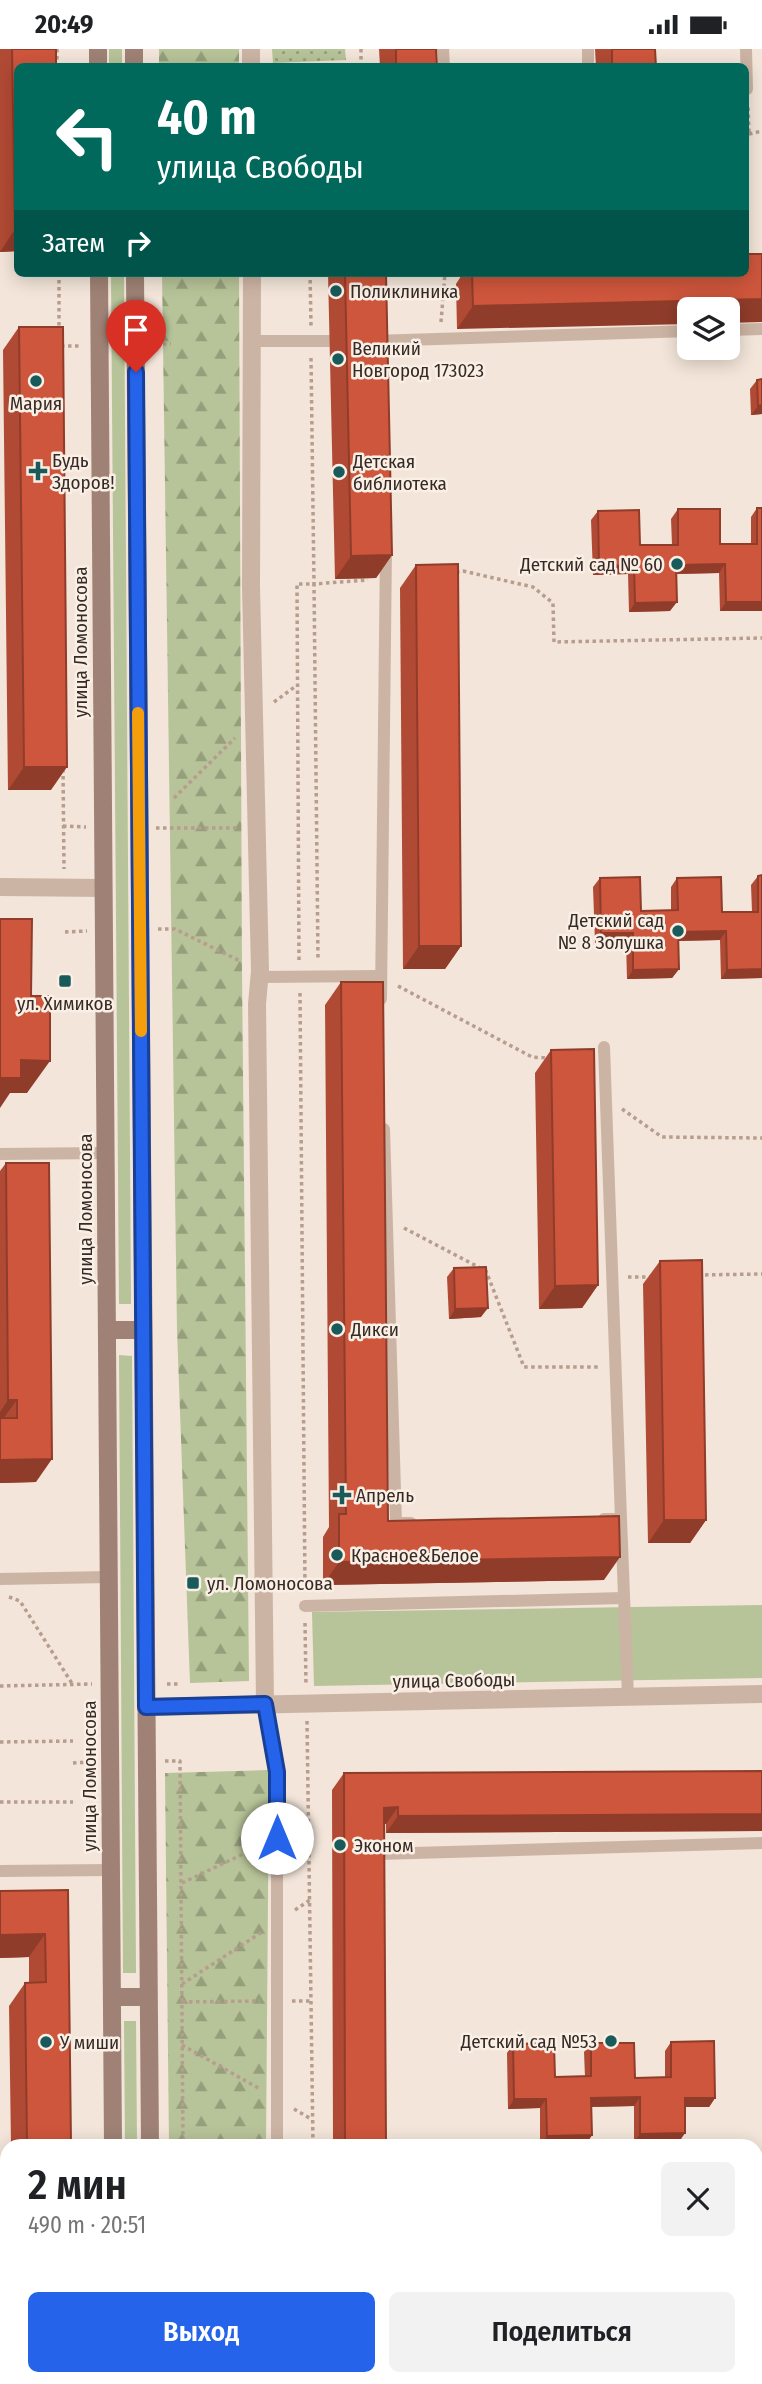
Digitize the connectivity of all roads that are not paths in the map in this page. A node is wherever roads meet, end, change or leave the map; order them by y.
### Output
1 (99, 277) edge
2 (135, 277) edge
3 (251, 277) edge
4 (384, 327) edge
5 (762, 329) edge
6 (740, 330) edge
7 (677, 331) edge
8 (252, 341) junction
9 (329, 341) dead end
10 (386, 539) edge
11 (0, 887) edge
12 (103, 888) junction
13 (260, 974) junction
14 (380, 976) junction
15 (381, 1017) edge
16 (604, 1047) dead end
17 (384, 1111) edge
18 (106, 1153) junction
19 (0, 1154) edge
20 (107, 1330) junction
21 (143, 1330) junction
22 (594, 1519) edge
23 (621, 1519) junction
24 (422, 1522) edge
25 (109, 1577) junction
26 (0, 1579) edge
27 (624, 1598) junction
28 (305, 1606) road end
29 (762, 1694) edge
30 (628, 1697) junction
31 (265, 1704) junction
32 (146, 1707) junction
33 (762, 1843) edge
34 (111, 1870) junction
35 (0, 1871) edge
36 (379, 1882) edge
37 (112, 1997) junction
38 (148, 1997) junction
39 (113, 2139) edge
40 (149, 2139) edge
41 (277, 2139) edge

1 - 12 main road, улица Ломоносова
2 - 21 main road
3 - 8 street
4 - 7 lane
5 - 6 lane
8 - 9 lane
8 - 13 street
10 - 14 lane
11 - 12 street
12 - 18 main road, улица Ломоносова
13 - 14 lane
13 - 31 street
14 - 15 lane
16 - 23 lane
17 - 24 lane
18 - 19 lane
18 - 20 main road, улица Ломоносова
20 - 21 main road
20 - 25 main road, улица Ломоносова
21 - 32 main road
22 - 23 lane
23 - 27 lane
25 - 26 lane
25 - 34 main road, улица Ломоносова
27 - 28 lane
27 - 30 lane
29 - 30 street, улица Свободы
30 - 31 street, улица Свободы
31 - 32 street, улица Свободы
31 - 41 lane
32 - 38 main road
33 - 36 lane
34 - 35 lane
34 - 37 main road, улица Ломоносова
37 - 38 main road
37 - 39 main road, улица Ломоносова
38 - 40 main road

